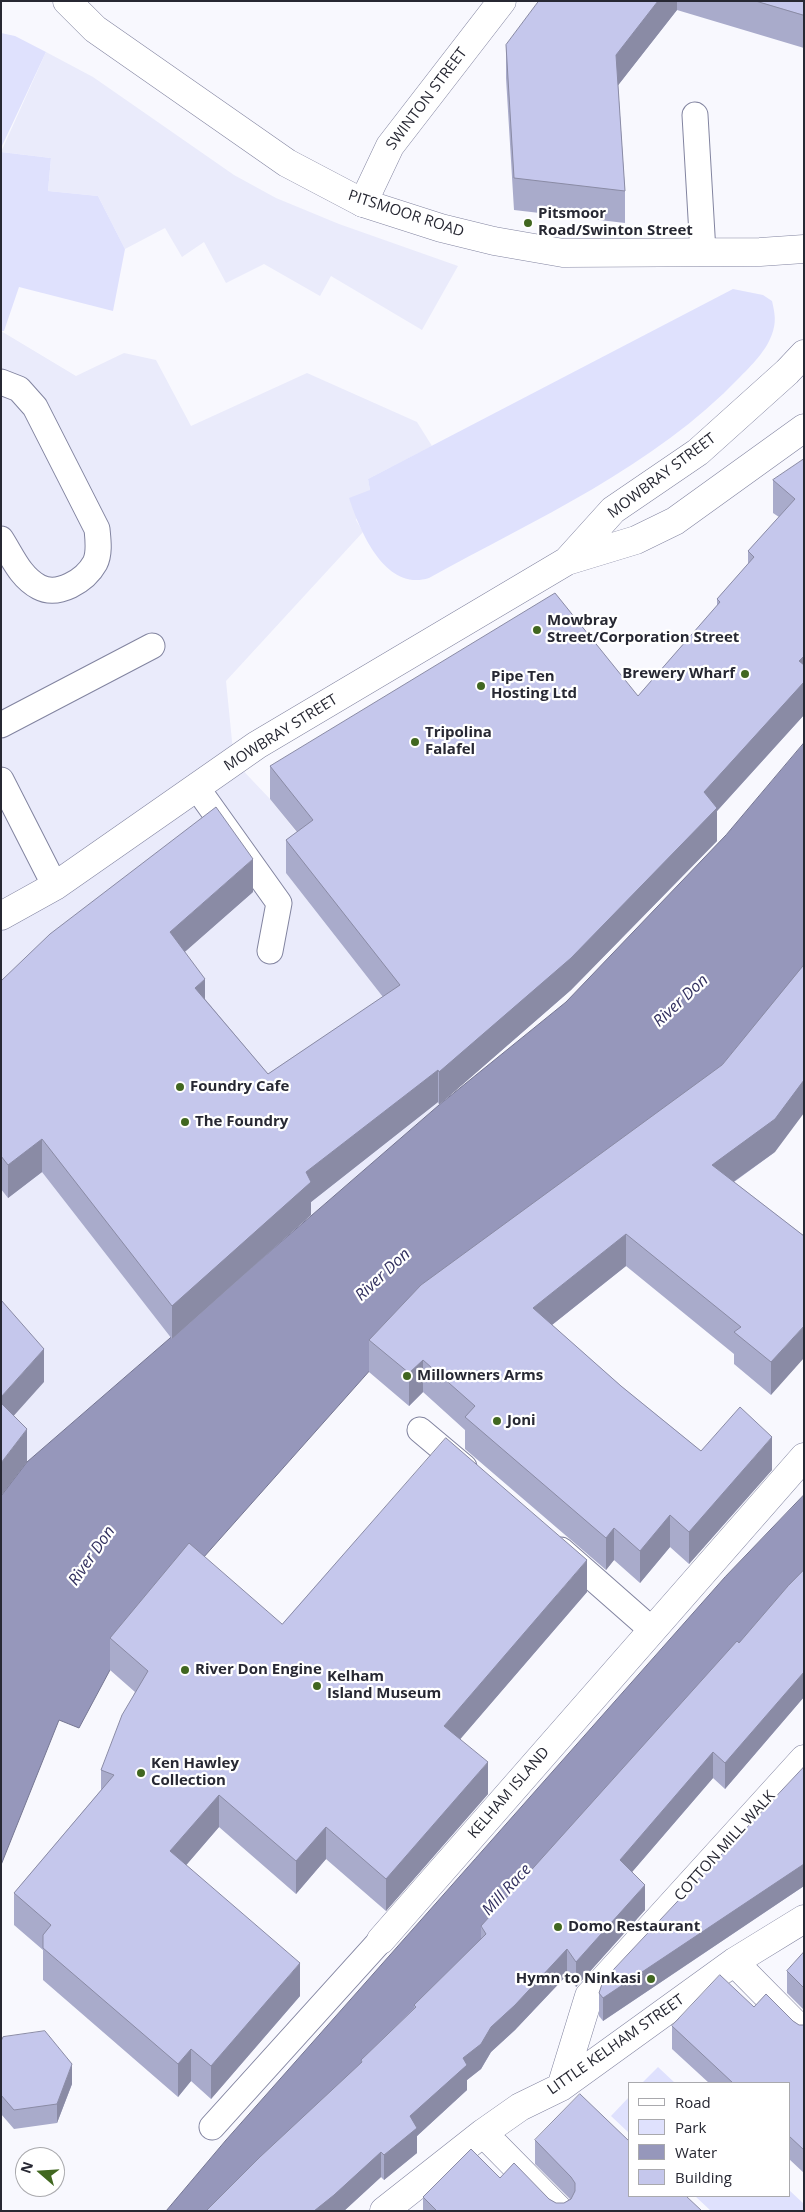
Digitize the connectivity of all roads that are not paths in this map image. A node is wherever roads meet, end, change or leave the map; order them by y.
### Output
1 (67, 1) edge
2 (502, 1) edge
3 (695, 115) dead end
4 (364, 203) junction
5 (804, 249) edge
6 (703, 252) junction
7 (804, 354) edge
8 (1, 382) edge
9 (804, 428) edge
10 (1, 539) edge
11 (568, 561) junction
12 (152, 646) dead end
13 (1, 725) edge
14 (1, 780) edge
15 (197, 788) junction
16 (55, 886) junction
17 (1, 916) edge
18 (270, 951) dead end
19 (420, 1430) dead end
20 (804, 1457) edge
21 (479, 1479) edge
22 (546, 1538) edge
23 (652, 1630) junction
24 (804, 1760) edge
25 (804, 1919) edge
26 (381, 1940) joint
27 (734, 1962) junction
28 (804, 2033) edge
29 (562, 2087) junction
30 (212, 2128) dead end
31 (483, 2132) junction
32 (384, 2211) edge
33 (560, 2211) edge

1 - 4 street, PITSMOOR ROAD
2 - 4 street, SWINTON STREET
3 - 6 lane
4 - 6 street, PITSMOOR ROAD
5 - 6 street, PITSMOOR ROAD
7 - 11 street, MOWBRAY STREET
8 - 10 lane
9 - 11 street, MOWBRAY STREET
11 - 15 street, MOWBRAY STREET
12 - 13 lane
14 - 16 lane
15 - 16 street, MOWBRAY STREET
15 - 18 lane
16 - 17 street, MOWBRAY STREET
19 - 21 lane
20 - 23 street, KELHAM ISLAND
22 - 23 lane
23 - 26 street, KELHAM ISLAND
24 - 29 street, COTTON MILL WALK
25 - 27 street, LITTLE KELHAM STREET
26 - 30 lane, KELHAM ISLAND
27 - 28 street
27 - 29 street, LITTLE KELHAM STREET
29 - 31 street, LITTLE KELHAM STREET
31 - 32 street, LITTLE KELHAM STREET
31 - 33 street

